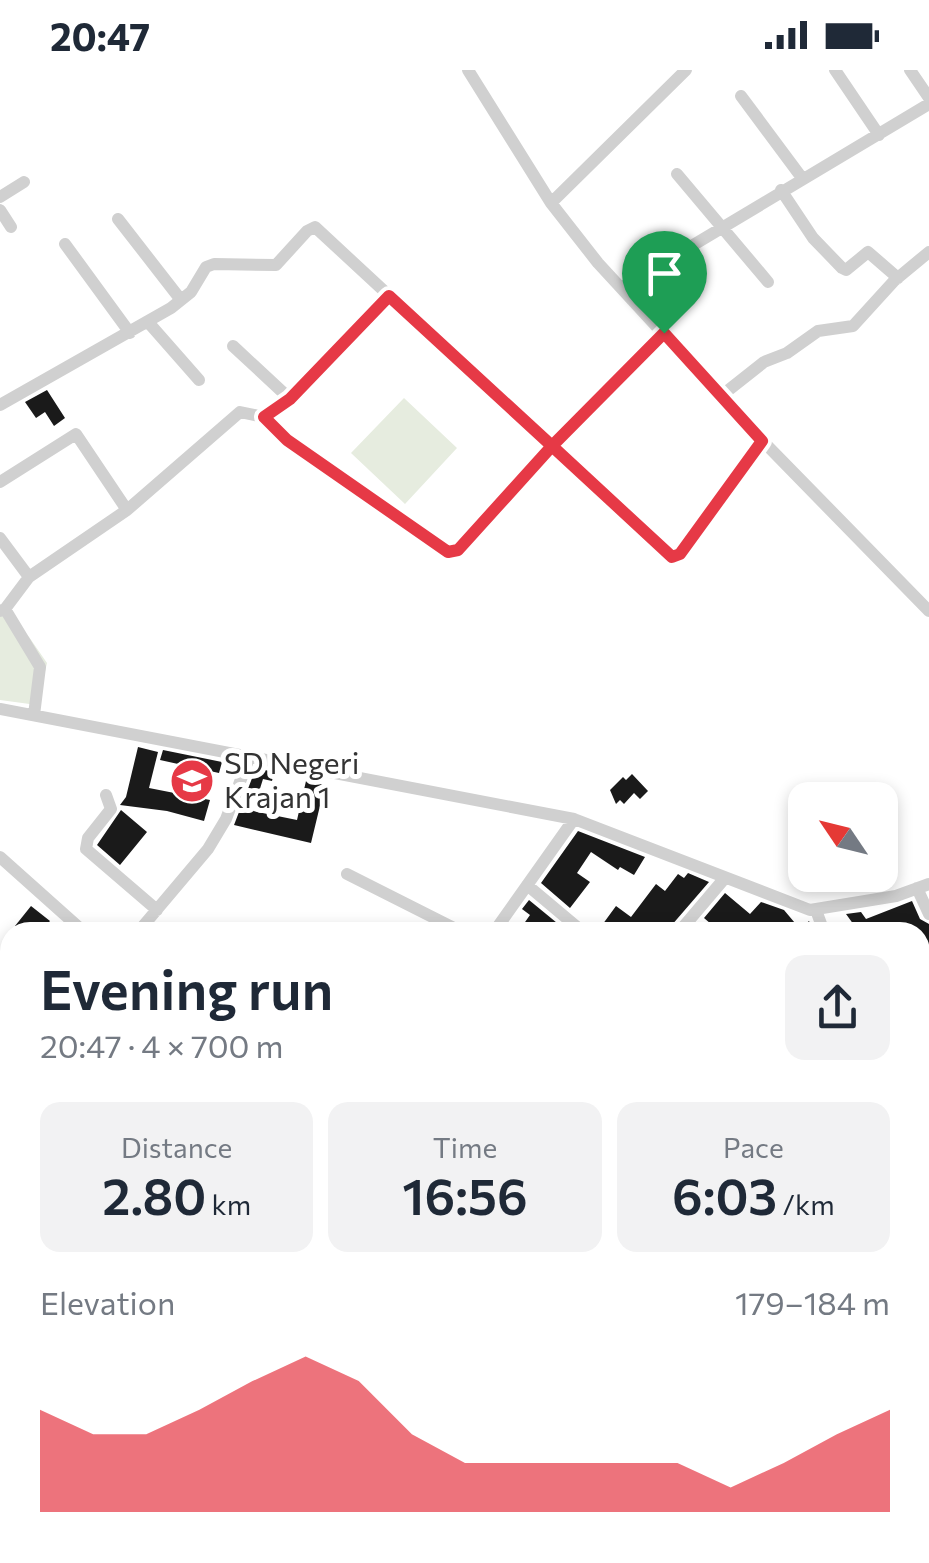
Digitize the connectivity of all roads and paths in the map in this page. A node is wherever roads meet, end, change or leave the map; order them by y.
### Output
1 (468, 70) edge
2 (686, 70) edge
3 (835, 70) edge
4 (910, 70) edge
5 (740, 96) dead end
6 (928, 106) edge
7 (878, 134) junction
8 (677, 174) dead end
9 (802, 178) junction
10 (24, 182) dead end
11 (781, 190) junction
12 (0, 196) edge
13 (552, 203) junction
14 (0, 210) edge
15 (118, 218) dead end
16 (10, 227) dead end
17 (720, 228) junction
18 (65, 244) dead end
19 (929, 252) edge
20 (898, 278) junction
21 (768, 282) dead end
22 (623, 287) junction
23 (389, 296) junction
24 (181, 300) junction
25 (148, 322) junction
26 (130, 333) junction
27 (664, 333) junction
28 (233, 346) dead end
29 (199, 380) dead end
30 (721, 396) junction
31 (290, 399) junction
32 (0, 405) edge
33 (264, 417) junction
34 (762, 441) junction
35 (552, 446) junction
36 (0, 482) edge
37 (127, 510) junction
38 (0, 538) edge
39 (29, 578) junction
40 (2, 610) edge
41 (929, 612) edge
42 (0, 709) edge
43 (34, 715) junction
44 (248, 758) junction
45 (106, 794) dead end
46 (574, 819) junction
47 (0, 857) edge
48 (347, 874) dead end
49 (724, 879) junction
50 (527, 885) junction
51 (923, 886) edge
52 (156, 910) junction
53 (816, 910) junction
54 (929, 914) edge
55 (73, 922) edge
56 (146, 922) edge
57 (442, 922) edge
58 (501, 922) edge
59 (571, 922) edge
60 (687, 922) edge
61 (820, 922) edge

1 - 13 street
2 - 13 street
3 - 7 street
4 - 6 street
5 - 9 street
6 - 7 street
7 - 9 street
8 - 17 street
9 - 11 street
10 - 12 street
11 - 17 street
11 - 20 street
13 - 22 street
14 - 16 street
15 - 24 street
17 - 21 street
17 - 22 street
18 - 26 street
19 - 20 street
20 - 30 street
22 - 27 street
23 - 24 street
23 - 31 street
23 - 35 street
24 - 25 street
25 - 26 street
25 - 29 street
26 - 32 street
27 - 30 street
27 - 35 street
28 - 31 street
30 - 34 street
31 - 33 street
33 - 35 street
33 - 37 street
34 - 35 street
34 - 41 street
36 - 37 street
37 - 39 street
38 - 39 street
39 - 40 street
40 - 43 street
42 - 43 street
43 - 44 street
44 - 46 street
44 - 52 street
45 - 52 street
46 - 49 street
46 - 50 street
47 - 55 street
48 - 57 street
49 - 53 street
49 - 60 street
50 - 58 street
50 - 59 street
51 - 53 street
51 - 54 street
52 - 56 street
53 - 61 street

